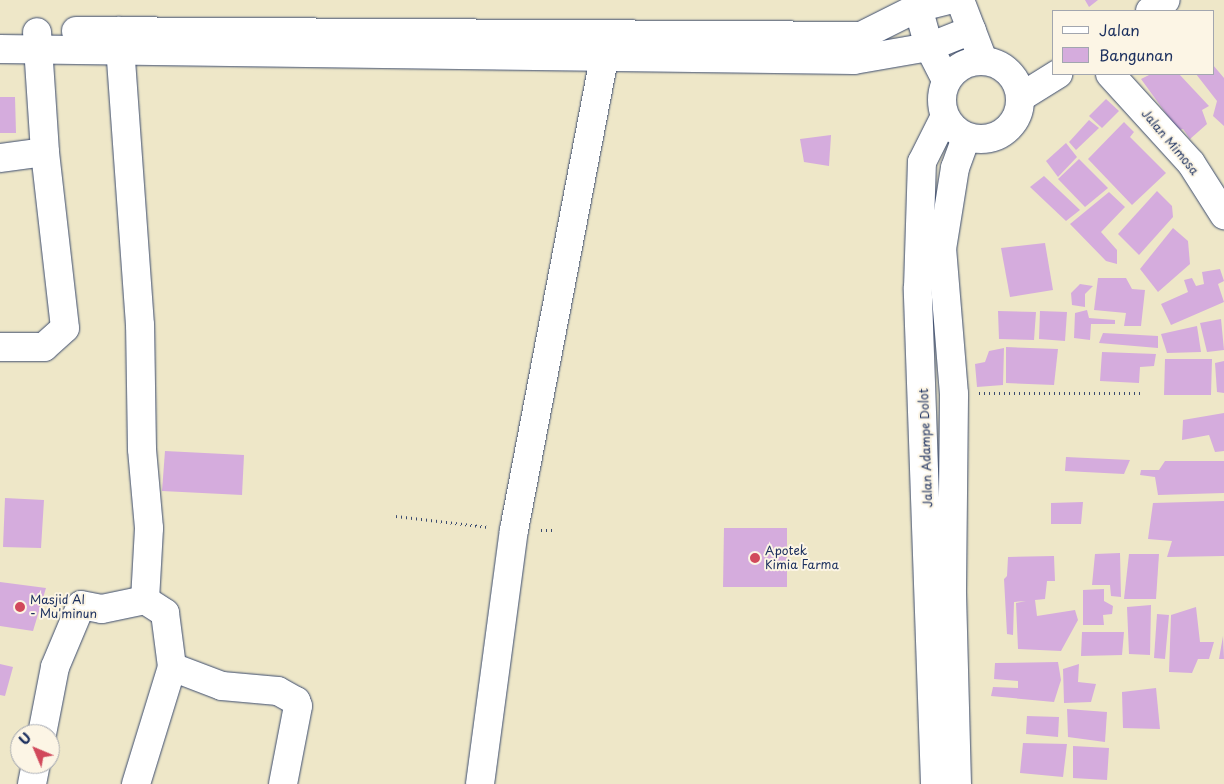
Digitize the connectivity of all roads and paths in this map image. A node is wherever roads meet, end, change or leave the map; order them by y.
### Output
1 (948, 0) edge
2 (960, 0) edge
3 (1166, 0) edge
4 (916, 4) edge
5 (1151, 10) edge
6 (0, 30) edge
7 (972, 30) junction
8 (119, 39) junction
9 (38, 40) junction
10 (607, 45) junction
11 (929, 47) junction
12 (0, 49) edge
13 (983, 60) junction
14 (1056, 75) edge
15 (1111, 75) edge
16 (946, 80) junction
17 (1021, 97) junction
18 (944, 118) junction
19 (966, 137) junction
20 (45, 152) junction
21 (0, 158) edge
22 (1224, 216) edge
23 (0, 348) edge
24 (1143, 393) dead end
25 (954, 394) junction
26 (396, 516) dead end
27 (514, 530) junction
28 (556, 530) dead end
29 (145, 600) junction
30 (172, 667) junction
31 (44, 724) edge
32 (136, 784) edge
33 (282, 784) edge
34 (480, 784) edge
35 (935, 784) edge
36 (957, 784) edge

1 - 4 main road
2 - 7 main road
3 - 5 main road
4 - 10 main road
4 - 11 main road
6 - 9 main road
7 - 11 main road
7 - 13 main road
8 - 9 main road
8 - 10 main road
8 - 29 main road
9 - 12 main road
9 - 20 main road
10 - 11 main road
10 - 27 main road
11 - 16 main road
13 - 16 main road
13 - 17 main road
14 - 17 main road
15 - 22 main road, Jalan Mimosa
16 - 18 main road
17 - 19 main road
18 - 19 main road
18 - 35 main road, Jalan Adampe Dolot
19 - 25 main road, Jalan Adampe Dolot
20 - 21 main road
20 - 23 main road
24 - 25 path
25 - 36 main road, Jalan Adampe Dolot
26 - 27 path
27 - 28 path
27 - 34 main road
29 - 30 main road
29 - 31 main road
30 - 32 main road
30 - 33 main road

